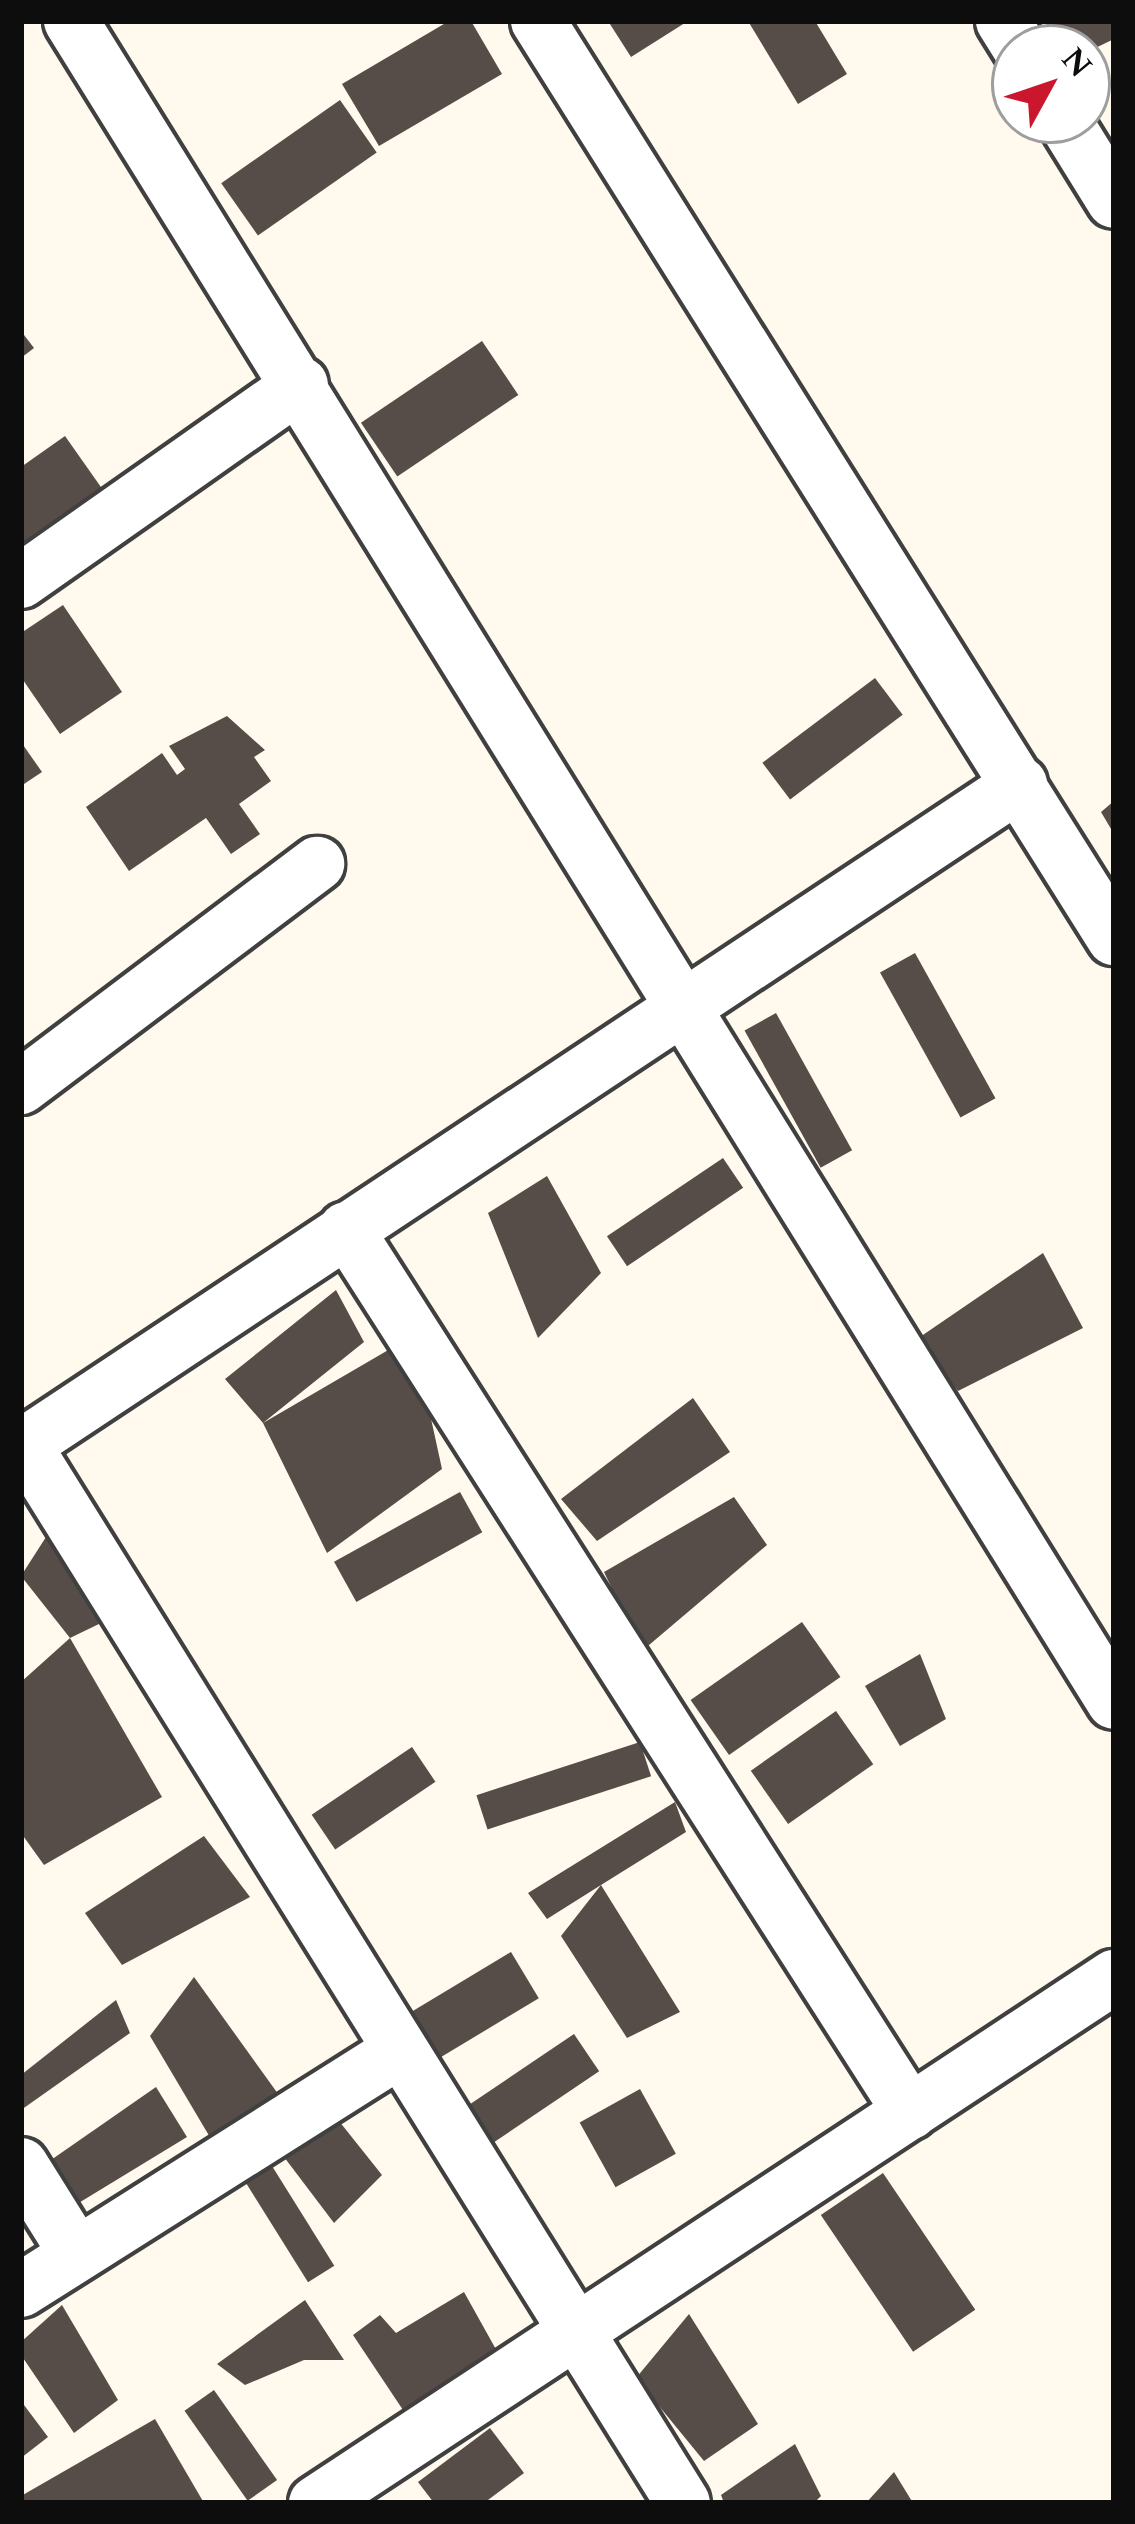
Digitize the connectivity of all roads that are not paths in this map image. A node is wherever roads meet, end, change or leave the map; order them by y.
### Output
1 (71, 21) edge
2 (538, 21) edge
3 (1079, 144) edge
4 (1114, 201) edge
5 (301, 384) junction
6 (21, 580) edge
7 (1020, 784) junction
8 (316, 864) dead end
9 (1114, 938) edge
10 (678, 1006) junction
11 (21, 1087) edge
12 (346, 1228) junction
13 (22, 1446) edge
14 (1114, 1702) edge
15 (1114, 1977) edge
16 (400, 2050) junction
17 (910, 2112) junction
18 (21, 2165) edge
19 (76, 2253) junction
20 (21, 2290) edge
21 (575, 2332) junction
22 (316, 2503) edge
23 (683, 2503) edge

1 - 5 street
2 - 7 street
3 - 4 street
5 - 6 street
5 - 10 street
7 - 9 street
7 - 10 street
8 - 11 street
10 - 12 street
10 - 14 street
12 - 13 street
12 - 17 street
13 - 16 street
15 - 17 street
16 - 19 street
16 - 21 street
17 - 21 street
18 - 19 street
19 - 20 street
21 - 22 street
21 - 23 street

